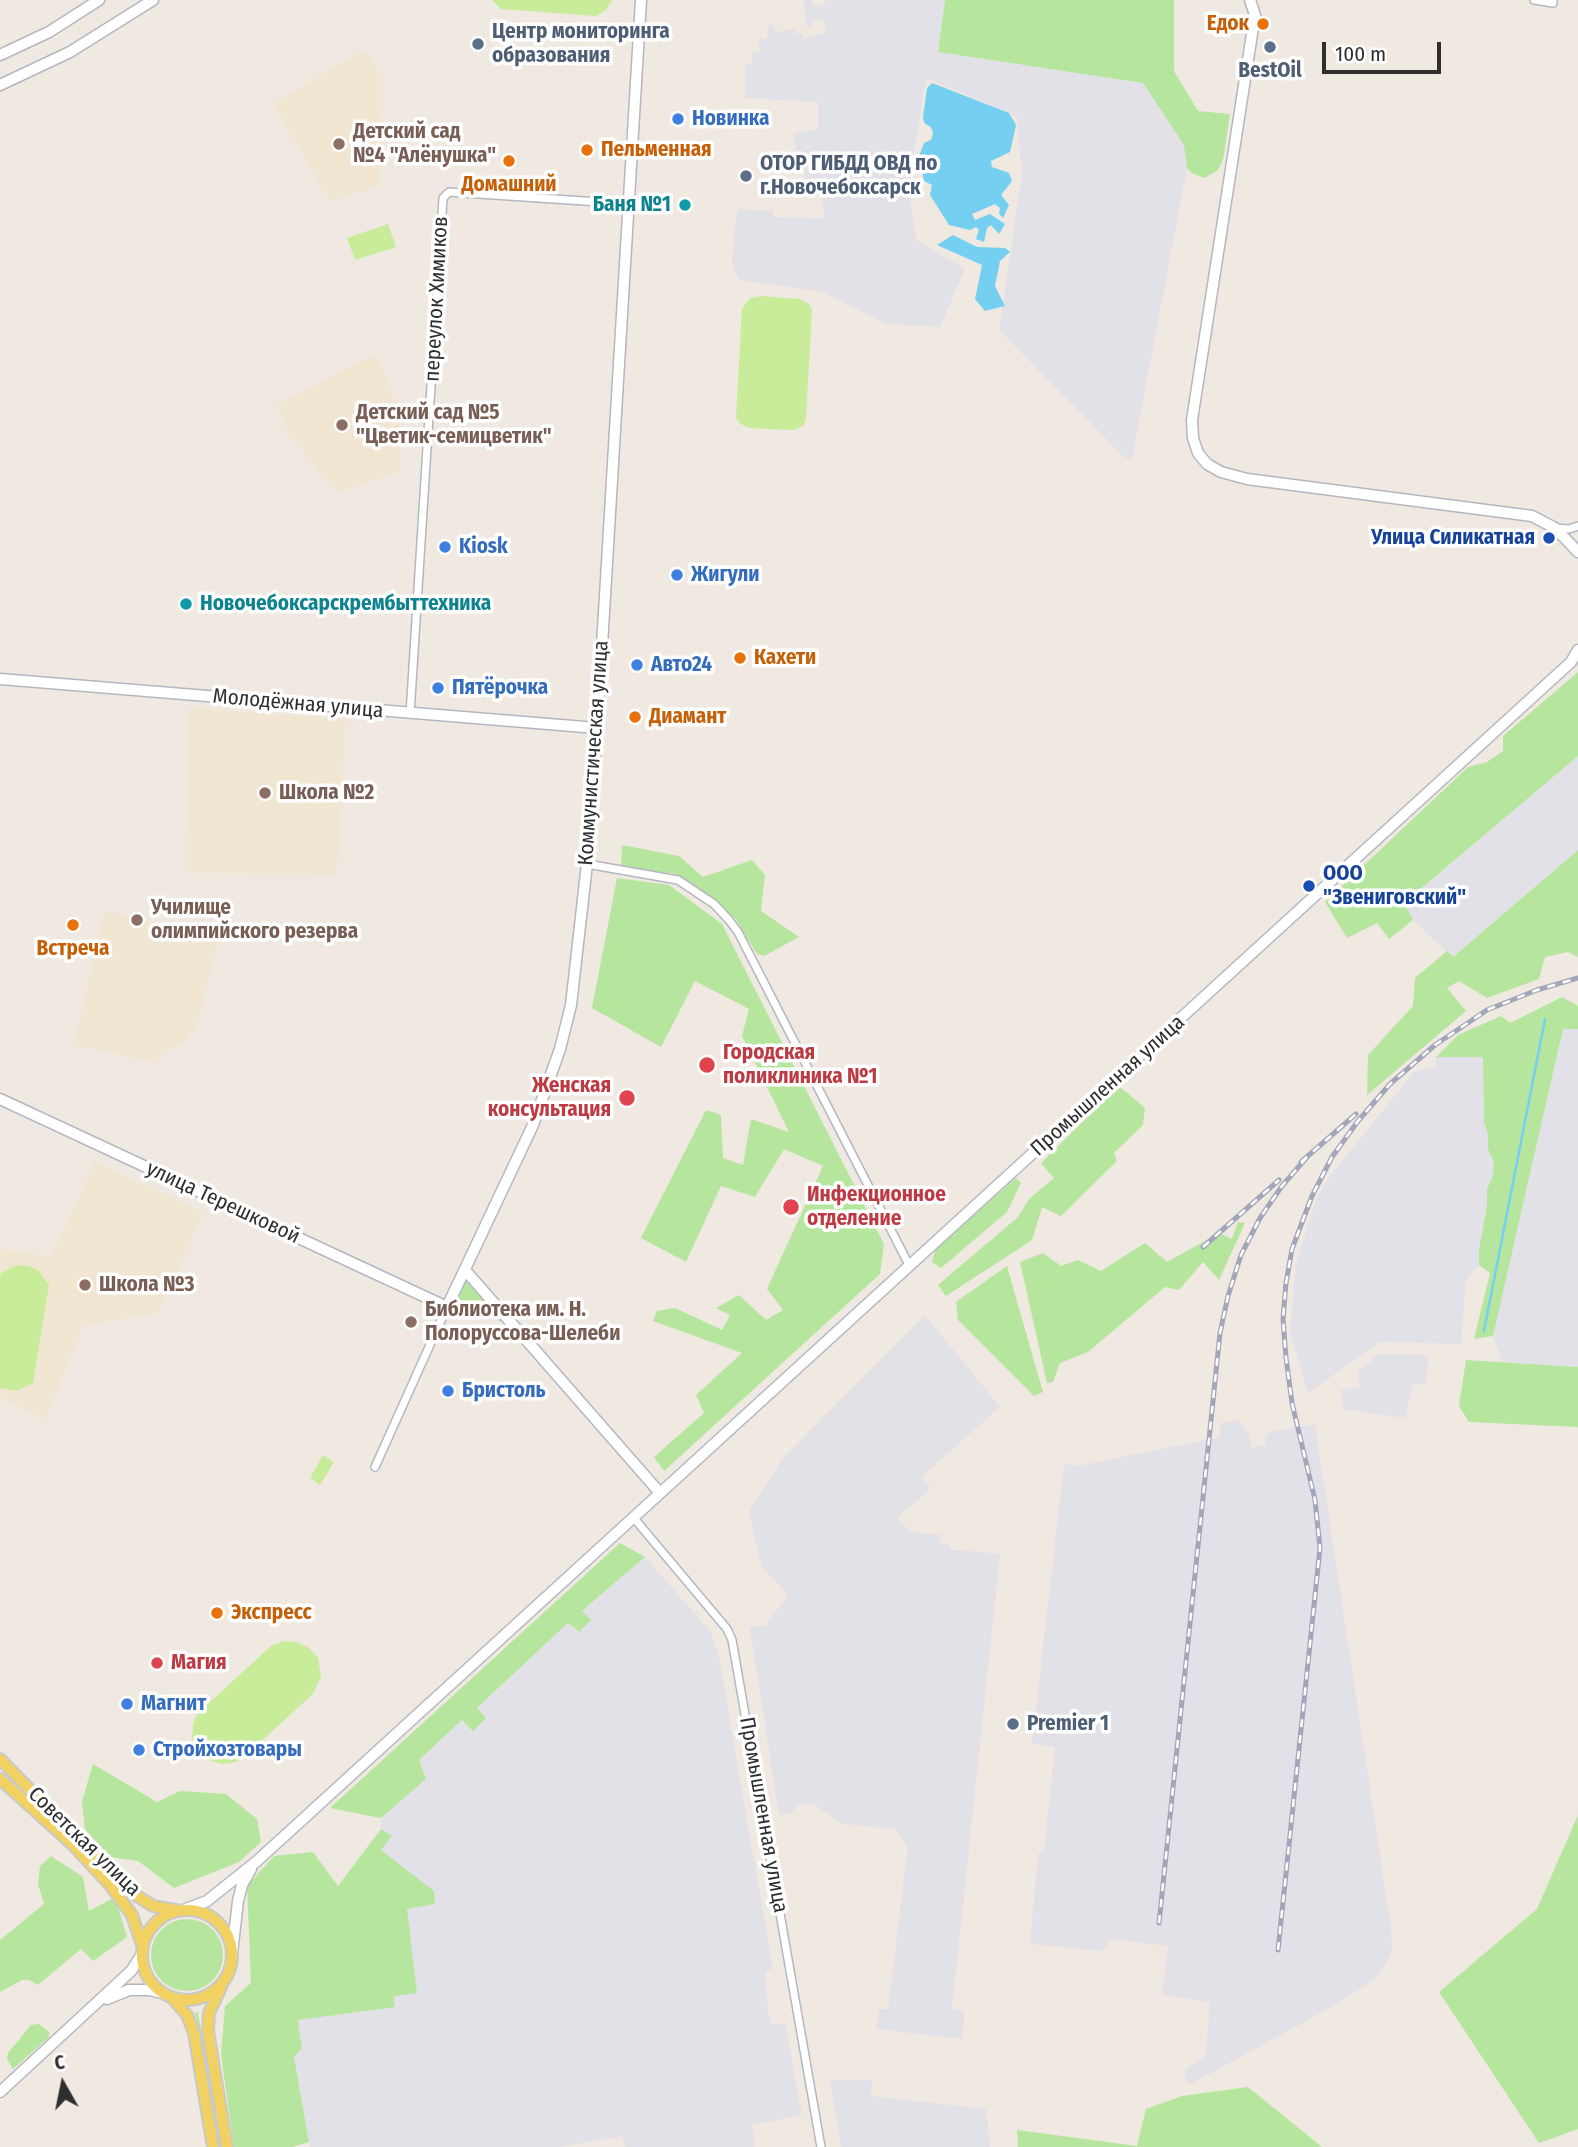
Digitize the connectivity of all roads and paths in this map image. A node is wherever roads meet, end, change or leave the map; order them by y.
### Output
1 (99, 0) edge
2 (153, 0) edge
3 (641, 0) edge
4 (1250, 0) edge
5 (1258, 0) edge
6 (1534, 0) edge
7 (1553, 2) edge
8 (1255, 15) junction
9 (0, 55) edge
10 (0, 85) edge
11 (629, 204) junction
12 (1578, 526) edge
13 (1555, 528) junction
14 (1578, 552) edge
15 (1578, 650) edge
16 (1575, 660) edge
17 (0, 679) edge
18 (410, 714) junction
19 (597, 728) junction
20 (587, 864) junction
21 (0, 1099) edge
22 (909, 1265) junction
23 (466, 1270) junction
24 (447, 1307) junction
25 (376, 1466) dead end
26 (660, 1493) junction
27 (633, 1517) junction
28 (0, 1759) edge
29 (0, 1779) edge
30 (75, 1841) junction
31 (257, 1861) junction
32 (99, 1866) junction
33 (181, 1910) junction
34 (142, 1951) junction
35 (232, 1953) junction
36 (222, 1984) junction
37 (167, 1995) junction
38 (89, 2011) junction
39 (0, 2092) edge
40 (213, 2147) edge
41 (227, 2147) edge
42 (821, 2147) edge

1 - 9 street
2 - 10 street
3 - 11 street, Коммунистическая улица
4 - 8 street
5 - 8 street
6 - 7 street
8 - 13 street
11 - 18 street, переулок Химиков
11 - 19 street, Коммунистическая улица
12 - 13 street
13 - 14 street
15 - 16 street, Промышленная улица
16 - 22 street, Промышленная улица
17 - 18 street, Молодёжная улица
18 - 19 street, Молодёжная улица
19 - 20 street, Коммунистическая улица
20 - 22 street
20 - 23 street, Коммунистическая улица
21 - 24 street, улица Терешковой
22 - 26 street, Промышленная улица
23 - 24 street, Коммунистическая улица
23 - 26 street
24 - 25 street, Коммунистическая улица
26 - 27 street, Промышленная улица
27 - 31 street, Промышленная улица
27 - 42 street, Промышленная улица
28 - 30 main road, Советская улица
29 - 30 main road, Советская улица
30 - 32 main road, Советская улица
31 - 33 street, Промышленная улица
31 - 35 street, Промышленная улица
32 - 33 main road, Советская улица
32 - 34 main road, Советская улица
33 - 34 main road
33 - 35 main road
34 - 37 main road
34 - 38 street
35 - 36 main road
36 - 37 main road
36 - 41 main road
37 - 38 street
37 - 40 main road
38 - 39 street

